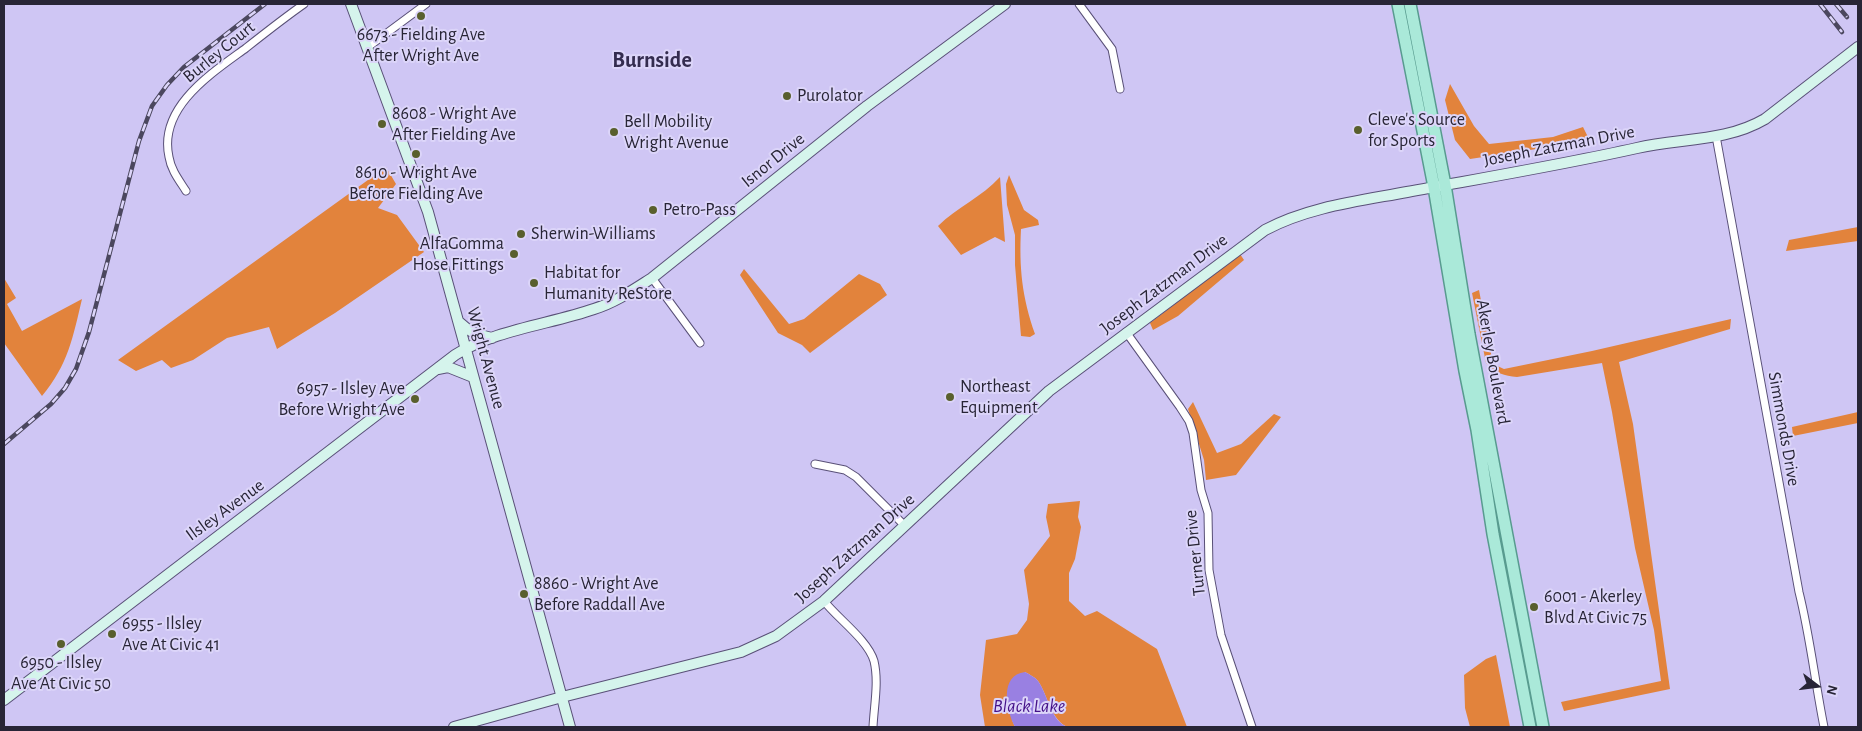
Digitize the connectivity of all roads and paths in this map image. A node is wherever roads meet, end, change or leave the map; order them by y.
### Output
1 (304, 4) edge
2 (351, 4) edge
3 (426, 4) edge
4 (1005, 4) edge
5 (1079, 4) edge
6 (1398, 4) edge
7 (1410, 4) edge
8 (368, 47) junction
9 (1858, 47) edge
10 (1120, 90) dead end
11 (1716, 136) junction
12 (1439, 186) junction
13 (186, 191) dead end
14 (652, 278) junction
15 (459, 321) junction
16 (1126, 332) junction
17 (492, 338) junction
18 (700, 343) dead end
19 (466, 348) junction
20 (434, 370) junction
21 (473, 377) junction
22 (815, 464) dead end
23 (904, 525) junction
24 (824, 601) junction
25 (562, 697) junction
26 (4, 700) edge
27 (454, 727) edge
28 (570, 727) edge
29 (873, 727) edge
30 (1252, 727) edge
31 (1530, 727) edge
32 (1543, 727) edge
33 (1824, 727) edge

1 - 13 street, Burley Court
2 - 8 street, Wright Avenue
3 - 8 street
4 - 14 street, Isnor Drive
5 - 10 street
6 - 12 main road, Akerley Boulevard
7 - 12 main road, Akerley Boulevard
8 - 15 street, Wright Avenue
9 - 11 street, Joseph Zatzman Drive
11 - 12 street, Joseph Zatzman Drive
11 - 33 street, Simmonds Drive
12 - 16 street, Joseph Zatzman Drive
12 - 31 main road, Akerley Boulevard
12 - 32 main road, Akerley Boulevard
14 - 17 street, Isnor Drive
14 - 18 street
15 - 17 street
15 - 19 street, Wright Avenue
16 - 23 street, Joseph Zatzman Drive
16 - 30 street, Turner Drive
17 - 19 street, Isnor Drive
19 - 20 street, Ilsley Avenue
19 - 21 street, Wright Avenue
20 - 21 street
20 - 26 street, Ilsley Avenue
21 - 25 street, Wright Avenue
22 - 23 street
23 - 24 street, Joseph Zatzman Drive
24 - 25 street, Joseph Zatzman Drive
24 - 29 street
25 - 27 street, Joseph Zatzman Drive
25 - 28 street, Wright Avenue

